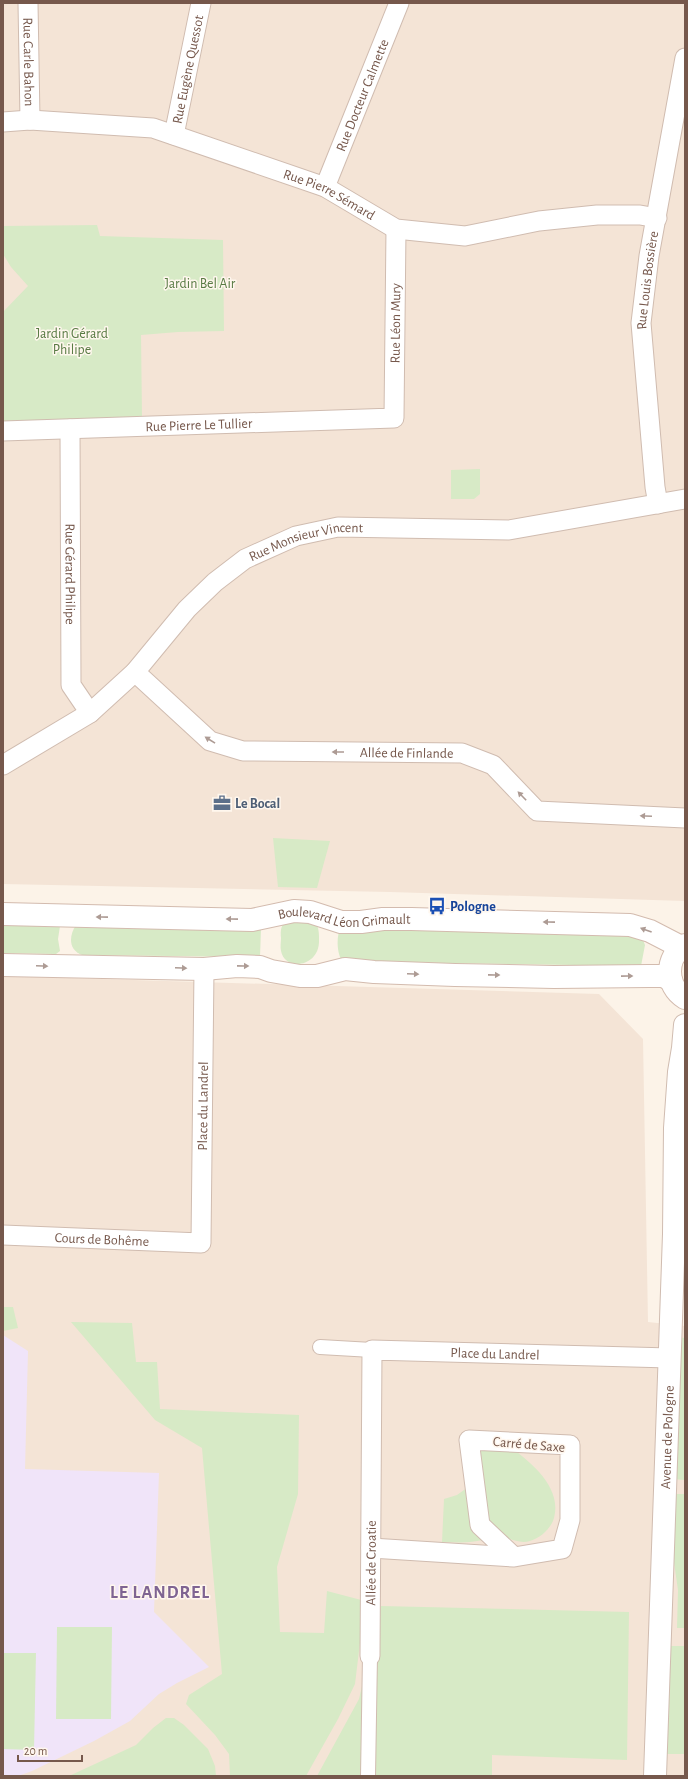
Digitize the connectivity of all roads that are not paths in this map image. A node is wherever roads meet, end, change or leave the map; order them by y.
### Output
1 (28, 3) edge
2 (201, 3) edge
3 (399, 3) edge
4 (685, 58) edge
5 (30, 120) junction
6 (3, 122) edge
7 (174, 135) junction
8 (325, 187) junction
9 (657, 218) junction
10 (396, 228) junction
11 (394, 418) joint
12 (70, 429) junction
13 (3, 431) edge
14 (685, 499) edge
15 (658, 504) junction
16 (135, 672) junction
17 (90, 713) junction
18 (3, 765) edge
19 (685, 818) edge
20 (3, 914) edge
21 (683, 946) edge
22 (3, 965) edge
23 (204, 969) junction
24 (671, 980) junction
25 (685, 998) edge
26 (685, 1025) edge
27 (681, 1092) edge
28 (3, 1235) edge
29 (201, 1243) joint
30 (320, 1348) dead end
31 (372, 1350) junction
32 (670, 1358) junction
33 (371, 1548) junction
34 (514, 1557) junction
35 (370, 1656) joint
36 (368, 1776) edge
37 (655, 1776) edge

1 - 5 street, Rue Carle Bahon
2 - 7 street, Rue Eugène Quessot
3 - 8 street, Rue Docteur Calmette
4 - 9 street, Rue Louis Bossière
5 - 6 street, Rue Pierre Sémard
5 - 7 street, Rue Pierre Sémard
7 - 8 street, Rue Pierre Sémard
8 - 10 street, Rue Pierre Sémard
9 - 10 street, Rue Pierre Sémard
9 - 15 street, Rue Louis Bossière
10 - 11 street, Rue Léon Mury
11 - 12 street, Rue Pierre Le Tullier
12 - 13 street, Rue Pierre Le Tullier
12 - 17 street, Rue Gérard Philipe
14 - 15 street, Rue Monsieur Vincent
15 - 16 street, Rue Monsieur Vincent
16 - 17 street, Rue Monsieur Vincent
19 -> 16 street, Allée de Finlande
17 - 18 street, Rue Monsieur Vincent
21 -> 20 main road, Boulevard Léon Grimault
21 - 24 main road
22 -> 23 main road
23 -> 24 main road
23 - 29 street, Place du Landrel
24 - 25 main road
26 - 27 main road, Avenue de Pologne
27 - 32 main road, Avenue de Pologne
28 - 29 street, Cours de Bohême
30 - 31 street, Place du Landrel
31 - 32 street, Place du Landrel
31 - 33 street, Allée de Croatie
32 - 37 main road, Avenue de Pologne
33 - 34 street, Carré de Saxe
33 - 35 street, Allée de Croatie
34 - 34 street, Carré de Saxe
35 - 36 street, Allée de Croatie

